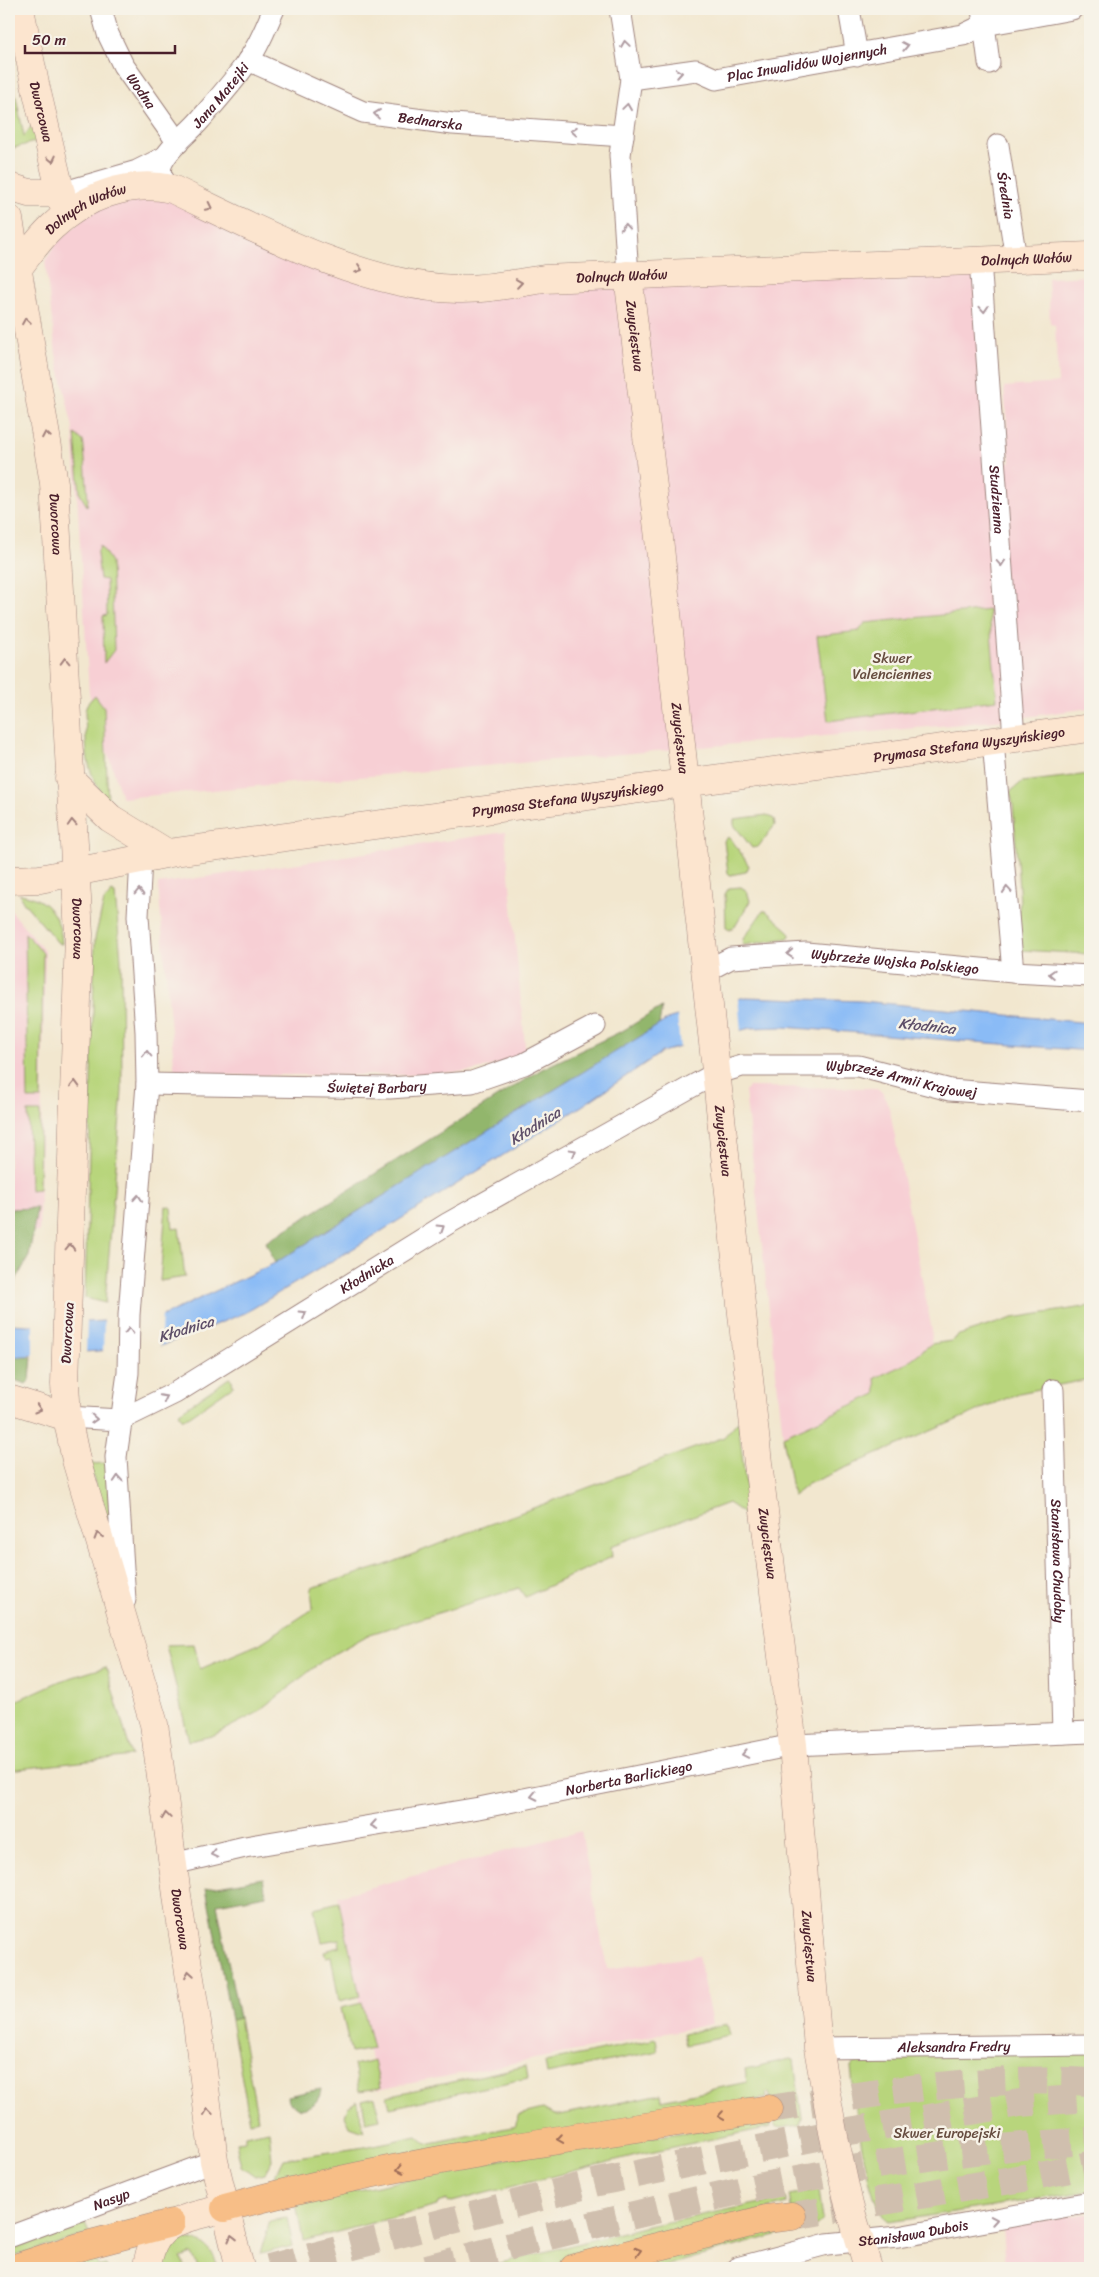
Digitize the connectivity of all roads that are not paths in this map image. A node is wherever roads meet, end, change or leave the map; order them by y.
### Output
1 (20, 9) edge
2 (101, 9) edge
3 (274, 9) edge
4 (620, 9) edge
5 (849, 9) edge
6 (1072, 9) edge
7 (983, 17) edge
8 (857, 55) junction
9 (248, 60) junction
10 (989, 63) dead end
11 (631, 79) junction
12 (623, 136) junction
13 (998, 145) dead end
14 (169, 166) junction
15 (9, 187) edge
16 (64, 204) junction
17 (9, 219) edge
18 (1014, 246) dead end
19 (1090, 256) edge
20 (980, 260) junction
21 (18, 268) junction
22 (628, 275) junction
23 (1090, 728) edge
24 (1004, 739) junction
25 (69, 778) junction
26 (684, 782) junction
27 (154, 856) junction
28 (75, 872) junction
29 (9, 880) edge
30 (1013, 972) junction
31 (1090, 976) edge
32 (705, 981) junction
33 (595, 1026) dead end
34 (714, 1066) junction
35 (147, 1084) junction
36 (1090, 1101) edge
37 (1053, 1390) dead end
38 (9, 1399) edge
39 (67, 1417) junction
40 (120, 1420) junction
41 (127, 1633) junction
42 (1090, 1732) edge
43 (1063, 1733) junction
44 (793, 1745) junction
45 (172, 1864) junction
46 (1090, 2045) edge
47 (818, 2048) junction
48 (769, 2109) tunnel mouth
49 (214, 2161) junction
50 (1090, 2202) edge
51 (225, 2208) junction
52 (792, 2216) tunnel mouth
53 (171, 2223) junction
54 (9, 2238) edge
55 (859, 2240) junction
56 (15, 2268) edge
57 (147, 2268) edge
58 (240, 2268) edge
59 (574, 2268) edge
60 (737, 2268) edge
61 (868, 2268) edge

1 -> 16 street, Dworcowa
2 - 14 street, Wodna
3 - 9 street, Jana Matejki
11 -> 4 street, Zwycięstwa
5 - 8 street
6 - 7 street, Plac Inwalidów Wojennych
8 -> 7 street, Plac Inwalidów Wojennych
7 - 10 street
11 -> 8 street, Plac Inwalidów Wojennych
12 -> 9 street, Bednarska
9 - 14 street, Jana Matejki
12 -> 11 street, Zwycięstwa
22 -> 12 street, Zwycięstwa
13 - 18 street, Średnia
14 - 16 street, Dolnych Wałów
14 -> 22 street, Dolnych Wałów
15 - 16 street
16 - 21 street, Dolnych Wałów
17 - 21 street, Dworcowa
19 - 20 street, Dolnych Wałów
20 - 22 street, Dolnych Wałów
20 -> 24 street, Studzienna
25 -> 21 street, Dworcowa
22 - 26 street, Zwycięstwa
23 - 24 street, Prymasa Stefana Wyszyńskiego
24 - 26 street, Prymasa Stefana Wyszyńskiego
30 -> 24 street, Studzienna
25 - 27 street
28 -> 25 street, Dworcowa
26 - 27 street, Prymasa Stefana Wyszyńskiego
26 - 32 street, Zwycięstwa
27 - 28 street, Prymasa Stefana Wyszyńskiego
35 -> 27 street, Dworcowa
28 - 29 street, Prymasa Stefana Wyszyńskiego
39 -> 28 street, Dworcowa
31 -> 30 street, Wybrzeże Wojska Polskiego
30 -> 32 street, Wybrzeże Wojska Polskiego
32 - 34 street, Zwycięstwa
33 - 35 street, Świętej Barbary
34 - 36 street, Wybrzeże Armii Krajowej
40 -> 34 street, Kłodnicka
34 - 44 street, Zwycięstwa
40 -> 35 street, Dworcowa
37 - 43 street, Stanisława Chudoby
38 -> 39 street, Kłodnicka
39 -> 40 street, Kłodnicka
41 -> 39 street, Dworcowa
41 -> 40 street, Dworcowa
45 -> 41 street, Dworcowa
42 - 43 street, Norberta Barlickiego
43 - 44 street, Norberta Barlickiego
44 -> 45 street, Norberta Barlickiego
44 - 47 street, Zwycięstwa
49 -> 45 street, Dworcowa
46 - 47 street, Aleksandra Fredry
47 - 55 street, Zwycięstwa
48 -> 51 main road
49 - 51 street, Dworcowa
49 - 54 street, Nasyp
55 -> 50 street, Stanisława Dubois
51 - 53 street
58 -> 51 street, Dworcowa
59 -> 52 main road
53 - 56 main road
53 - 57 street
55 - 60 street, Stanisława Dubois
55 - 61 street, Zwycięstwa

